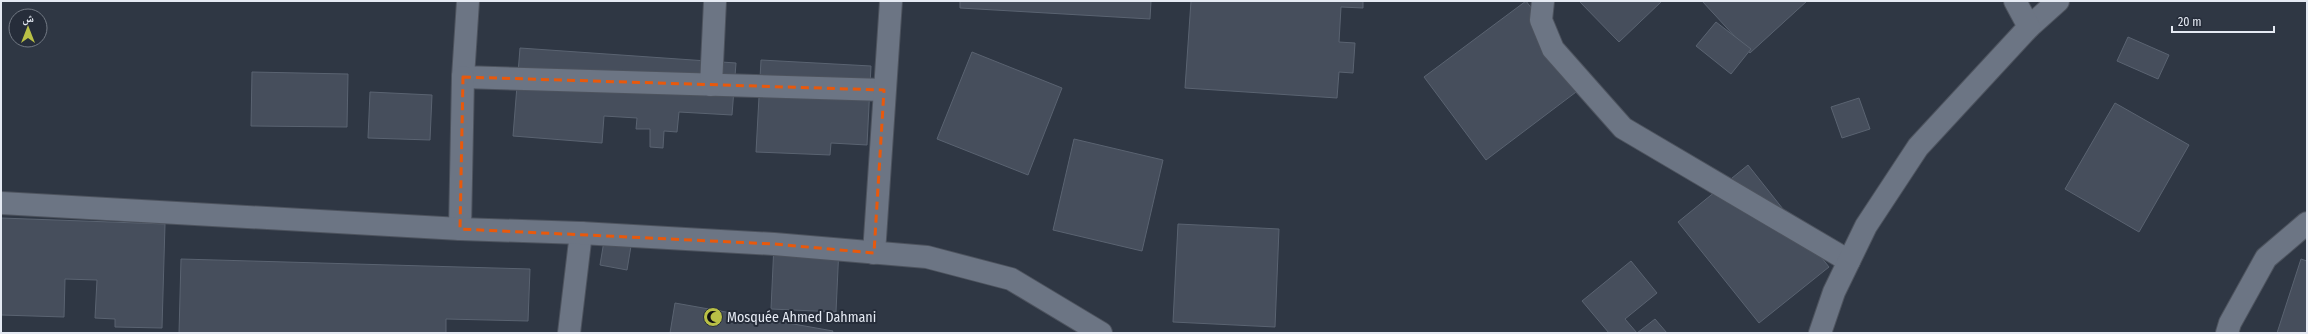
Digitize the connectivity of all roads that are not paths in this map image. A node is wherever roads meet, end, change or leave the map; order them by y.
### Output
1 (468, 1) edge
2 (715, 1) edge
3 (891, 1) edge
4 (1543, 1) edge
5 (2015, 1) edge
6 (2058, 1) edge
7 (2029, 27) junction
8 (464, 77) junction
9 (711, 84) junction
10 (884, 90) junction
11 (1, 203) edge
12 (2307, 223) edge
13 (460, 229) junction
14 (582, 233) junction
15 (874, 253) junction
16 (1849, 260) junction
17 (569, 333) edge
18 (1100, 333) edge
19 (1820, 333) edge
20 (2227, 333) edge

1 - 8 street
2 - 9 street
3 - 10 street
4 - 16 street
5 - 7 street
6 - 7 street
7 - 16 street
8 - 9 street
8 - 13 street
9 - 10 street
10 - 15 street
11 - 13 street
12 - 20 street
13 - 14 street
14 - 15 street
14 - 17 street
15 - 18 street
16 - 19 street

